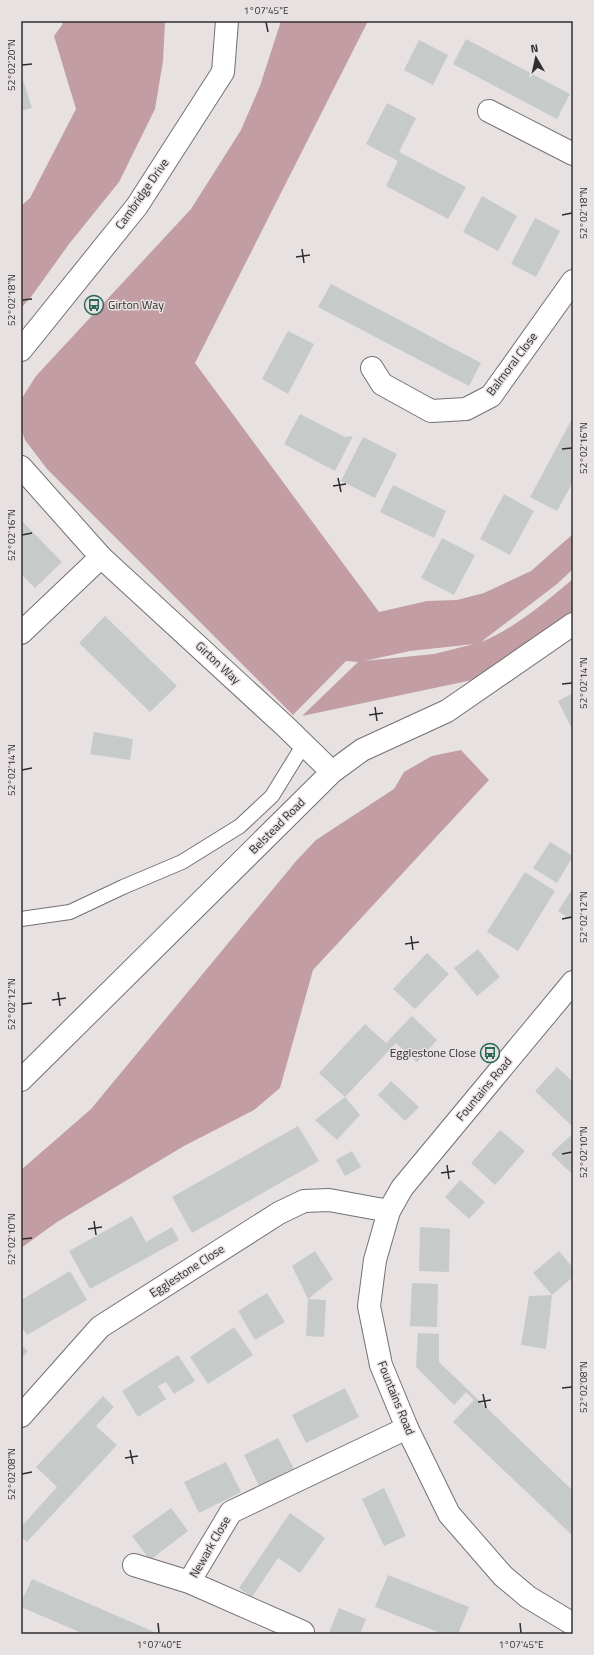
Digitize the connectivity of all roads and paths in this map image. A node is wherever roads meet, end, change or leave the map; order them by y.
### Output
1 (227, 21) edge
2 (489, 111) dead end
3 (573, 154) edge
4 (573, 281) edge
5 (21, 350) edge
6 (372, 368) dead end
7 (21, 467) edge
8 (101, 556) junction
9 (573, 624) edge
10 (21, 633) edge
11 (304, 744) junction
12 (332, 772) junction
13 (21, 919) edge
14 (571, 990) edge
15 (21, 1080) edge
16 (389, 1211) junction
17 (21, 1416) edge
18 (407, 1428) junction
19 (134, 1565) dead end
20 (189, 1582) junction
21 (568, 1627) edge
22 (303, 1632) dead end

1 - 5 street, Cambridge Drive
2 - 3 street
4 - 6 street, Balmoral Close
7 - 8 street, Girton Way
8 - 10 street
8 - 11 street, Girton Way
9 - 12 street, Belstead Road
11 - 12 street, Girton Way
11 - 13 lane
12 - 15 street, Belstead Road
14 - 16 street, Fountains Road
16 - 17 street, Egglestone Close
16 - 18 street, Fountains Road
18 - 20 street, Newark Close
18 - 21 street, Fountains Road
19 - 20 street
20 - 22 street, Newark Close

